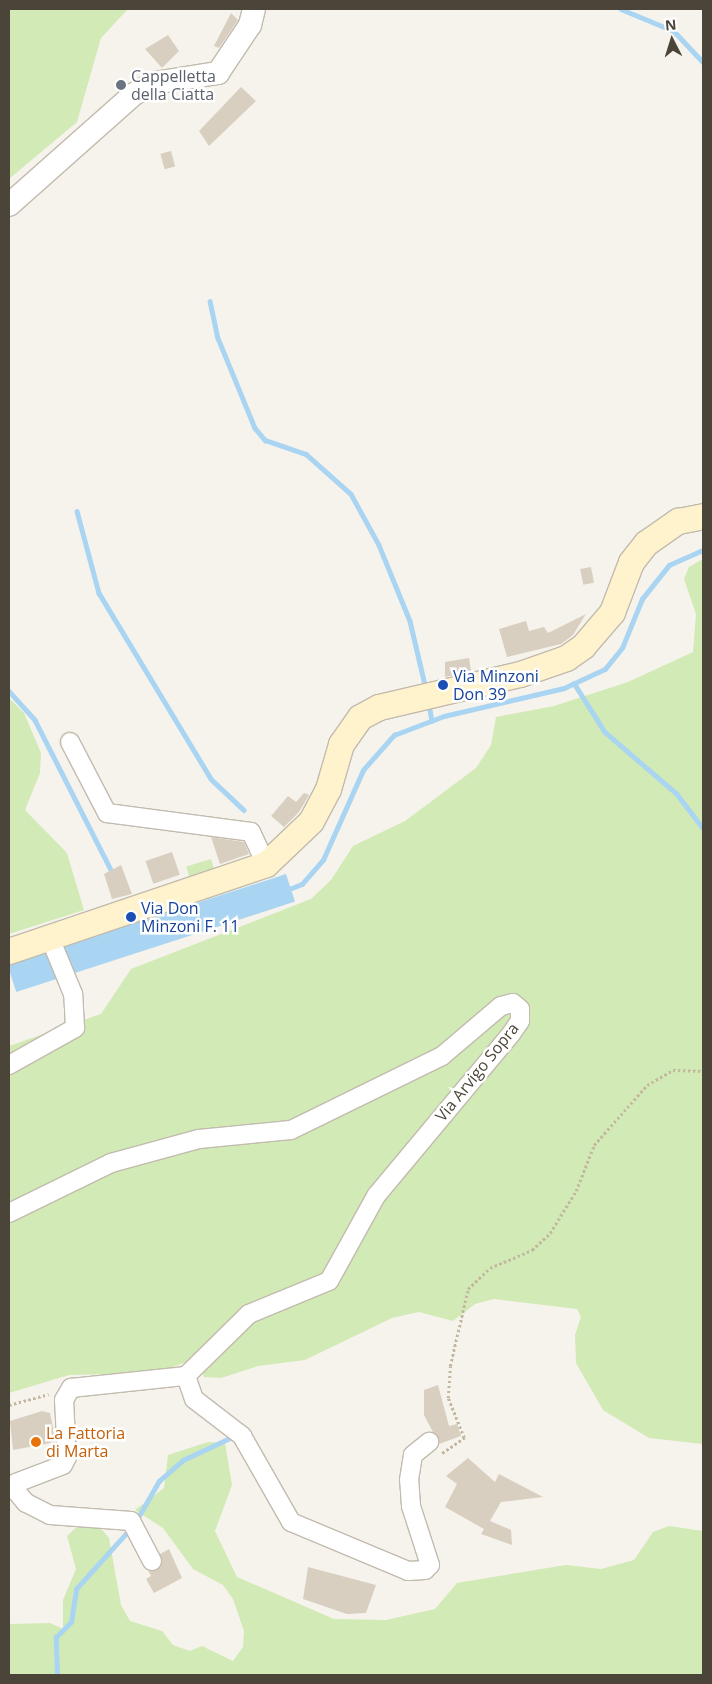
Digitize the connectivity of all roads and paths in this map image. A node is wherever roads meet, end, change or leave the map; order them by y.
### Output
1 (254, 9) edge
2 (9, 205) edge
3 (703, 516) edge
4 (70, 742) dead end
5 (266, 864) junction
6 (52, 942) junction
7 (9, 951) edge
8 (9, 1065) edge
9 (703, 1071) edge
10 (9, 1213) edge
11 (186, 1376) junction
12 (66, 1392) junction
13 (9, 1405) edge
14 (429, 1442) dead end
15 (410, 1470) junction
16 (152, 1561) dead end

1 - 2 street
3 - 5 main road
4 - 5 street
5 - 6 main road
6 - 7 main road
6 - 8 street
9 - 15 path
10 - 11 street, Via Arvigo Sopra
11 - 12 street
11 - 15 street
12 - 13 path
12 - 16 street
14 - 15 street

